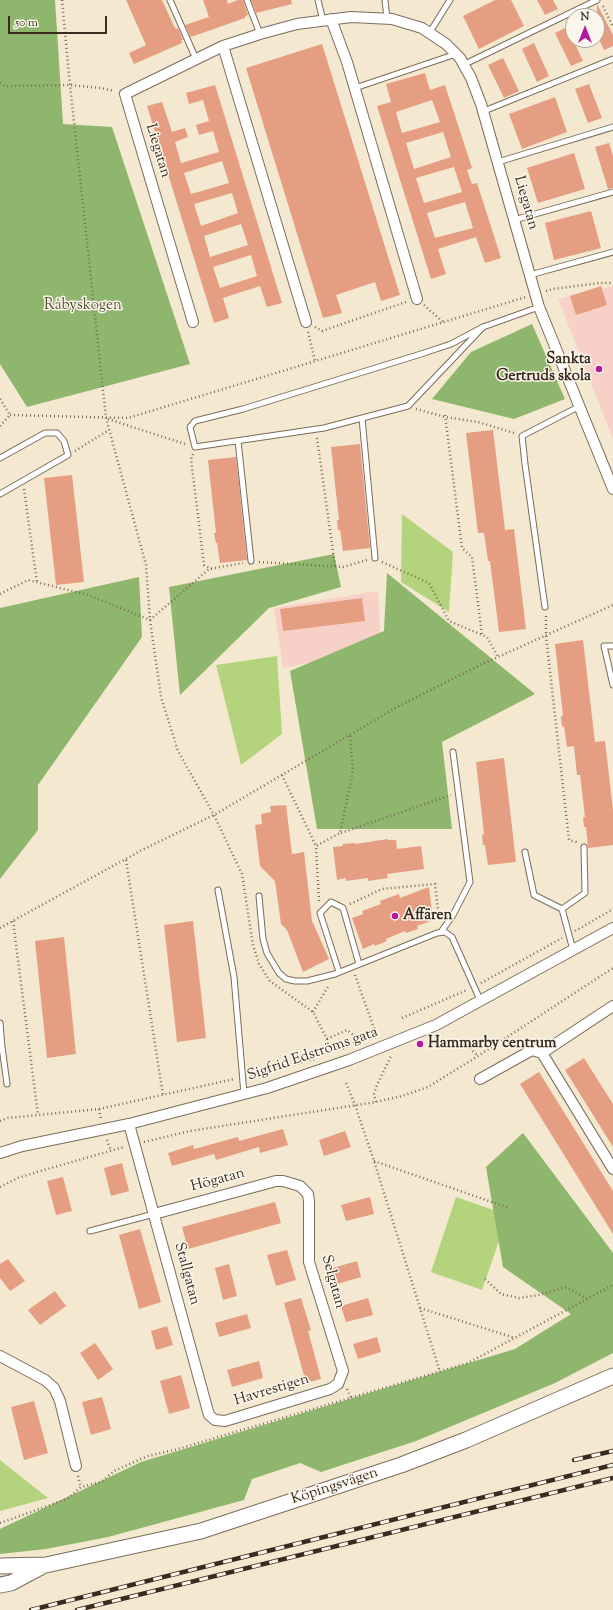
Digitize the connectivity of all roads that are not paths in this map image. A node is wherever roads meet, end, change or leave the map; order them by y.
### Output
1 (170, 0) edge
2 (248, 0) edge
3 (318, 0) edge
4 (385, 0) edge
5 (450, 0) edge
6 (597, 0) edge
7 (387, 19) junction
8 (327, 20) junction
9 (430, 32) junction
10 (260, 34) junction
11 (223, 46) junction
12 (456, 54) junction
13 (196, 58) junction
14 (613, 60) edge
15 (464, 65) junction
16 (355, 88) junction
17 (484, 111) junction
18 (613, 127) edge
19 (498, 162) junction
20 (613, 192) edge
21 (514, 220) junction
22 (613, 252) edge
23 (530, 275) junction
24 (417, 298) road end
25 (539, 307) junction
26 (193, 322) dead end
27 (306, 322) road end
28 (483, 327) junction
29 (580, 406) junction
30 (362, 418) junction
31 (238, 441) junction
32 (0, 458) edge
33 (613, 489) edge
34 (0, 494) edge
35 (375, 558) road end
36 (251, 561) road end
37 (546, 607) road end
38 (613, 646) edge
39 (613, 685) edge
40 (453, 752) dead end
41 (584, 847) dead end
42 (525, 852) dead end
43 (218, 890) dead end
44 (259, 896) dead end
45 (562, 909) junction
46 (613, 928) edge
47 (441, 932) junction
48 (573, 950) junction
49 (359, 964) junction
50 (337, 973) junction
51 (481, 1002) junction
52 (613, 1006) edge
53 (0, 1024) edge
54 (1, 1047) edge
55 (542, 1053) junction
56 (480, 1079) dead end
57 (7, 1084) dead end
58 (244, 1094) junction
59 (130, 1124) junction
60 (0, 1153) edge
61 (613, 1170) edge
62 (291, 1183) joint
63 (154, 1214) junction
64 (90, 1231) dead end
65 (0, 1356) edge
66 (613, 1376) edge
67 (328, 1390) joint
68 (225, 1421) joint
69 (76, 1466) dead end
70 (46, 1565) junction
71 (0, 1566) edge
72 (0, 1585) edge

1 - 13 lane
2 - 10 lane
3 - 8 lane
4 - 7 lane
5 - 9 lane
6 - 15 lane
7 - 8 street, Liegatan
7 - 9 street, Liegatan
8 - 10 street, Liegatan
8 - 16 street
9 - 12 street, Liegatan
10 - 11 street, Liegatan
11 - 13 street, Liegatan
11 - 27 street
12 - 15 street, Liegatan
12 - 16 lane
13 - 26 street, Liegatan
14 - 17 lane
15 - 17 street, Liegatan
16 - 24 street
17 - 19 street, Liegatan
18 - 19 lane
19 - 21 street, Liegatan
20 - 21 lane
21 - 23 street, Liegatan
22 - 23 lane
23 - 25 street, Liegatan
25 - 28 lane
25 - 29 street, Liegatan
28 - 30 lane
28 - 31 lane
29 - 33 street, Liegatan
29 - 37 lane
30 - 31 lane
30 - 35 lane
31 - 36 lane
32 - 34 lane
38 - 39 lane
40 - 47 lane
41 - 45 lane
42 - 45 lane
43 - 58 lane
44 - 50 lane
45 - 48 lane
46 - 48 street, Sigfrid Edströms gata
47 - 49 lane
47 - 51 lane
48 - 51 street, Sigfrid Edströms gata
49 - 50 lane
49 - 50 lane
51 - 58 street, Sigfrid Edströms gata
52 - 55 street
53 - 54 lane
54 - 57 lane
55 - 56 street
55 - 61 street
58 - 59 street, Sigfrid Edströms gata
59 - 60 street, Sigfrid Edströms gata
59 - 63 street, Stallgatan
62 - 63 street, Högatan
62 - 67 street, Selgatan
63 - 64 lane
63 - 68 street, Stallgatan
65 - 69 street
66 - 70 main road, Köpingsvägen
67 - 68 street, Havrestigen
70 - 71 main road, Köpingsvägen
70 - 72 main road, Köpingsvägen

